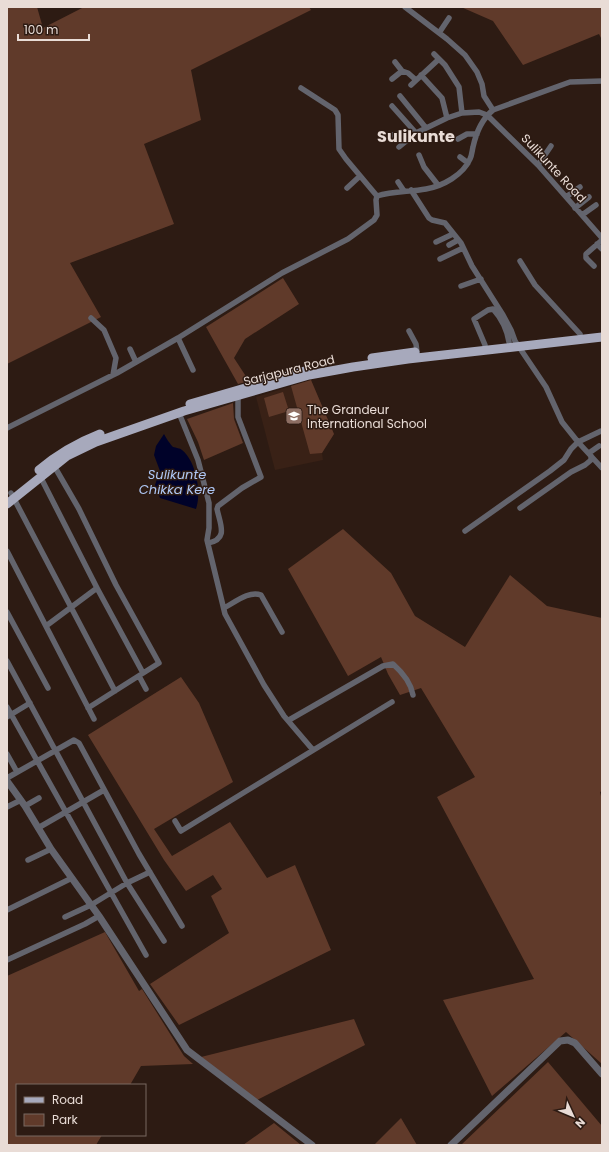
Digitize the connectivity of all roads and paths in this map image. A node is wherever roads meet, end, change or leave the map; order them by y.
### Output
1 (405, 7) edge
2 (449, 18) dead end
3 (439, 33) junction
4 (434, 54) dead end
5 (439, 59) junction
6 (395, 62) dead end
7 (402, 71) junction
8 (421, 75) junction
9 (392, 79) dead end
10 (416, 80) junction
11 (602, 81) edge
12 (411, 86) dead end
13 (301, 88) dead end
14 (400, 96) dead end
15 (392, 106) dead end
16 (493, 110) junction
17 (462, 113) junction
18 (487, 115) junction
19 (447, 118) junction
20 (426, 128) junction
21 (416, 133) junction
22 (477, 134) junction
23 (391, 135) dead end
24 (458, 139) dead end
25 (399, 146) dead end
26 (551, 146) dead end
27 (419, 155) dead end
28 (460, 157) dead end
29 (468, 163) junction
30 (538, 165) junction
31 (360, 176) junction
32 (398, 182) dead end
33 (438, 185) junction
34 (580, 187) dead end
35 (347, 188) dead end
36 (411, 190) junction
37 (404, 191) junction
38 (377, 196) junction
39 (566, 197) junction
40 (588, 197) dead end
41 (596, 205) dead end
42 (575, 208) junction
43 (582, 215) junction
44 (453, 234) junction
45 (458, 240) junction
46 (600, 241) edge
47 (436, 242) dead end
48 (449, 245) dead end
49 (463, 248) junction
50 (602, 249) edge
51 (440, 259) dead end
52 (520, 261) dead end
53 (594, 266) dead end
54 (481, 279) junction
55 (461, 286) dead end
56 (91, 318) dead end
57 (409, 331) dead end
58 (602, 332) edge
59 (580, 334) junction
60 (602, 337) edge
61 (178, 338) junction
62 (514, 344) junction
63 (485, 345) junction
64 (130, 349) dead end
65 (417, 352) junction
66 (136, 362) junction
67 (193, 370) dead end
68 (113, 375) junction
69 (238, 392) junction
70 (179, 413) junction
71 (7, 428) edge
72 (601, 431) edge
73 (578, 442) junction
74 (599, 446) dead end
75 (590, 454) junction
76 (52, 463) junction
77 (602, 468) edge
78 (40, 476) junction
79 (10, 498) edge
80 (520, 508) dead end
81 (465, 531) dead end
82 (208, 543) junction
83 (7, 551) edge
84 (97, 588) junction
85 (70, 607) junction
86 (224, 608) junction
87 (7, 612) edge
88 (46, 626) junction
89 (282, 632) dead end
90 (7, 661) edge
91 (141, 675) junction
92 (48, 688) dead end
93 (146, 689) dead end
94 (115, 692) junction
95 (413, 695) dead end
96 (392, 702) dead end
97 (30, 703) junction
98 (7, 707) edge
99 (88, 708) junction
100 (9, 716) edge
101 (94, 719) dead end
102 (289, 720) junction
103 (56, 750) junction
104 (313, 750) junction
105 (7, 754) edge
106 (38, 761) junction
107 (17, 772) junction
108 (7, 781) edge
109 (104, 790) junction
110 (39, 798) dead end
111 (84, 802) junction
112 (23, 803) junction
113 (7, 806) edge
114 (65, 813) junction
115 (175, 821) dead end
116 (38, 828) junction
117 (51, 849) junction
118 (28, 860) dead end
119 (150, 872) junction
120 (72, 878) junction
121 (127, 883) junction
122 (110, 893) junction
123 (91, 905) junction
124 (7, 910) edge
125 (99, 916) junction
126 (65, 917) dead end
127 (182, 926) dead end
128 (164, 941) dead end
129 (146, 955) dead end
130 (7, 960) edge
131 (602, 1074) edge
132 (312, 1145) edge
133 (451, 1145) edge

1 - 3 street
2 - 3 street
3 - 16 street
4 - 5 street
5 - 8 street
5 - 17 street
6 - 7 street
7 - 9 street
7 - 10 street
8 - 10 street
8 - 19 street
10 - 12 street
11 - 16 street
13 - 31 street
14 - 20 street
15 - 21 street
16 - 18 street
17 - 18 street
17 - 19 street
18 - 22 street
18 - 30 street, Sulikunte Road
19 - 20 street
20 - 21 street
21 - 23 street
21 - 25 street
22 - 24 street
22 - 29 street
26 - 30 street
27 - 33 street
28 - 29 street
29 - 33 street
30 - 39 street, Sulikunte Road
31 - 35 street
31 - 38 street
32 - 37 street
33 - 36 street
34 - 39 street
36 - 37 street
36 - 44 street
37 - 38 street
38 - 61 street
39 - 42 street, Sulikunte Road
40 - 42 street
41 - 43 street
42 - 43 street, Sulikunte Road
43 - 46 street, Sulikunte Road
44 - 45 street
44 - 47 street
45 - 48 street
45 - 49 street
46 - 50 street, Sulikunte Road
46 - 53 street
49 - 51 street
49 - 54 street
52 - 59 street
54 - 55 street
54 - 62 street
56 - 68 street
57 - 65 street
58 - 59 main road, Sarjapura Road
59 - 62 main road, Sarjapura Road
60 - 62 main road, Sarjapura Road
61 - 66 street
61 - 67 street
62 - 63 main road, Sarjapura Road
62 - 63 street
62 - 69 main road, Sarjapura Road
62 - 73 street
63 - 65 main road, Sarjapura Road
64 - 66 street
65 - 69 main road, Sarjapura Road
66 - 68 street
68 - 71 street
69 - 70 main road, Sarjapura Road
69 - 76 main road, Sarjapura Road
69 - 82 street
70 - 76 main road, Sarjapura Road
70 - 82 street
72 - 73 street
73 - 75 street
73 - 81 street
74 - 75 street
75 - 77 street
75 - 80 street
76 - 78 main road, Sarjapura Road
76 - 79 main road, Sarjapura Road
76 - 91 street
78 - 79 main road, Sarjapura Road
78 - 84 street
79 - 85 street
82 - 86 street
83 - 88 street
84 - 85 street
84 - 91 street
85 - 88 street
85 - 94 street
86 - 89 street
86 - 102 street
87 - 92 street
88 - 99 street
90 - 97 street
91 - 93 street
91 - 94 street
94 - 99 street
95 - 102 street
96 - 104 street
97 - 100 street
97 - 103 street
98 - 100 street
99 - 101 street
100 - 106 street
102 - 104 street
103 - 106 street
103 - 109 street
103 - 111 street
104 - 115 street
105 - 107 street
106 - 107 street
106 - 114 street
107 - 108 street
108 - 112 street
109 - 111 street
109 - 119 street
110 - 112 street
111 - 114 street
111 - 121 street
112 - 113 street
112 - 116 street
114 - 116 street
114 - 122 street
116 - 117 street
117 - 118 street
117 - 120 street
119 - 121 street
119 - 127 street
120 - 123 street
120 - 124 street
121 - 122 street
121 - 128 street
122 - 123 street
122 - 129 street
123 - 125 street
123 - 126 street
125 - 130 street
125 - 132 street
131 - 133 street

